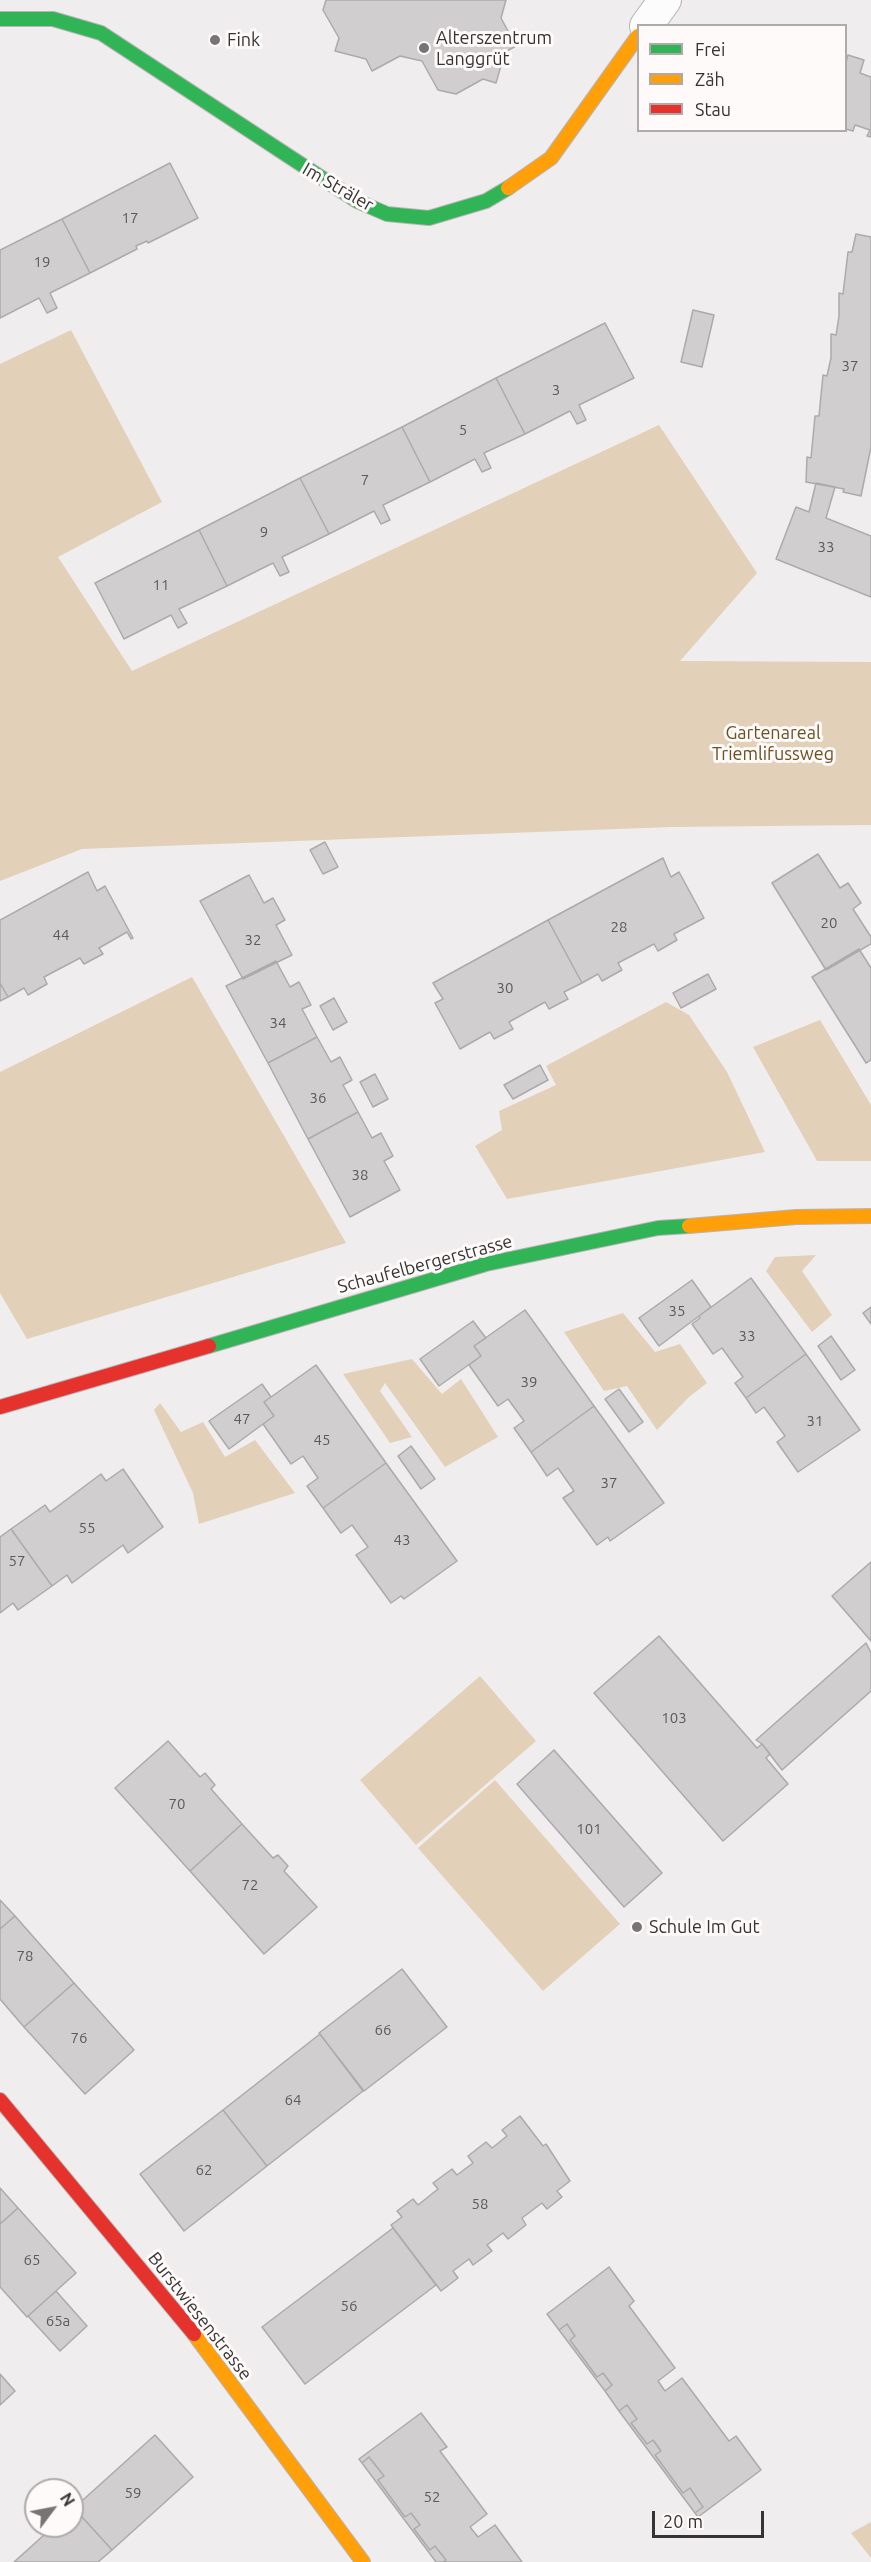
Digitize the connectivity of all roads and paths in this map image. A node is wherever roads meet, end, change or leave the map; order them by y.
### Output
1 (665, 0) edge
2 (0, 20) edge
3 (647, 24) edge
4 (637, 39) edge
5 (871, 1216) edge
6 (0, 1407) edge
7 (0, 2100) edge
8 (363, 2562) edge

1 - 3 street
2 - 4 street, Im Sträler
5 - 6 street, Schaufelbergerstrasse
7 - 8 street, Burstwiesenstrasse

